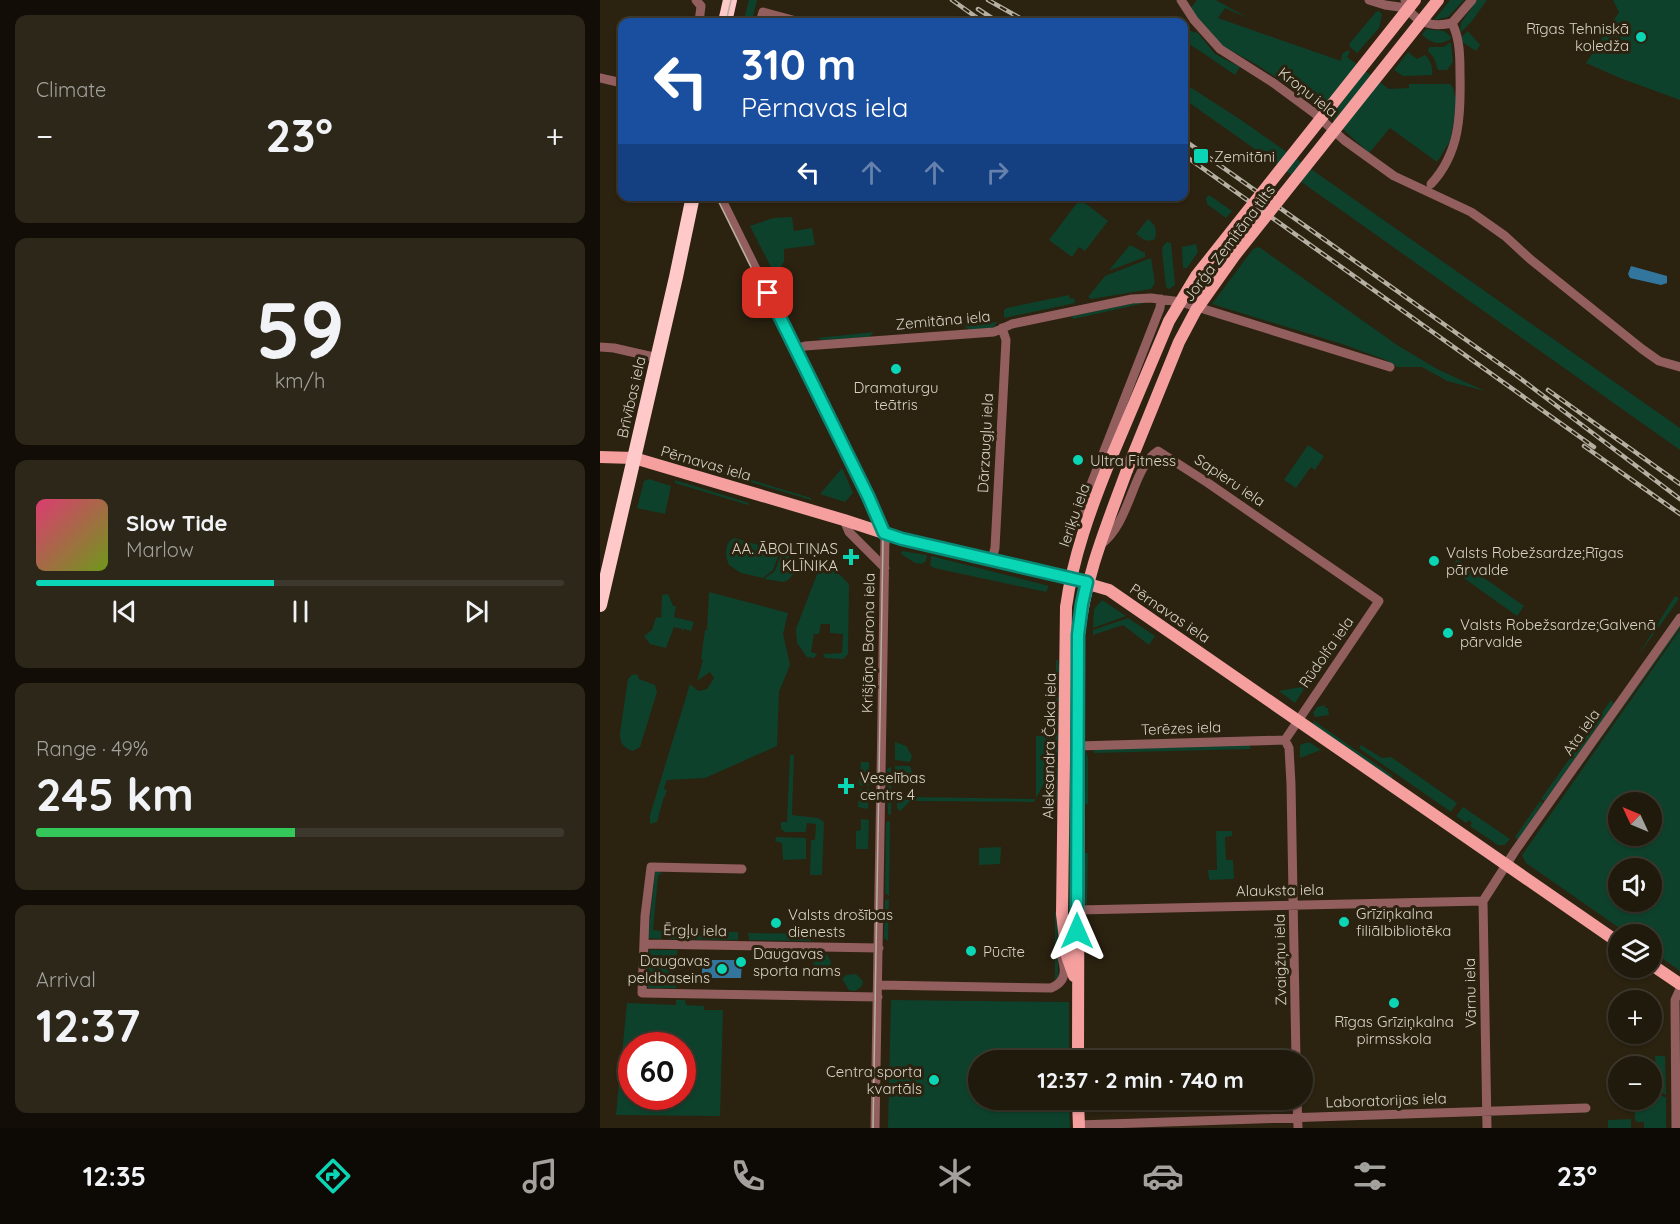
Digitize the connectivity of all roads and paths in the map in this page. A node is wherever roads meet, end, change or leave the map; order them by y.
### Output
1 (696, 0) edge
2 (730, 0) edge
3 (1181, 0) edge
4 (1438, 0) edge
5 (1472, 0) edge
6 (1376, 1) edge
7 (1409, 3) edge
8 (699, 18) edge
9 (726, 18) edge
10 (762, 18) edge
11 (786, 18) edge
12 (1452, 23) junction
13 (600, 78) edge
14 (618, 81) edge
15 (1431, 188) junction
16 (692, 201) edge
17 (722, 201) edge
18 (1161, 299) junction
19 (1002, 328) junction
20 (600, 346) edge
21 (796, 349) junction
22 (658, 358) junction
23 (1390, 367) dead end
24 (1680, 367) edge
25 (600, 457) edge
26 (634, 458) junction
27 (1109, 463) joint
28 (844, 520) junction
29 (1085, 524) junction
30 (884, 533) junction
31 (1098, 547) junction
32 (992, 559) junction
33 (885, 568) junction
34 (1070, 578) junction
35 (1087, 582) junction
36 (1379, 601) joint
37 (600, 605) edge
38 (1680, 618) edge
39 (1297, 720) junction
40 (1285, 740) junction
41 (1078, 746) junction
42 (1507, 865) junction
43 (742, 868) dead end
44 (1483, 901) junction
45 (1294, 904) junction
46 (1077, 910) junction
47 (1062, 914) junction
48 (1608, 935) edge
49 (644, 944) junction
50 (879, 948) junction
51 (1662, 972) edge
52 (1680, 984) edge
53 (878, 985) junction
54 (1680, 989) edge
55 (1078, 995) junction
56 (878, 998) junction
57 (1078, 1050) edge
58 (1296, 1050) edge
59 (1586, 1108) dead end
60 (1078, 1110) edge
61 (1487, 1112) junction
62 (1298, 1123) edge
63 (1078, 1126) edge
64 (875, 1128) edge
65 (1487, 1128) edge
66 (1676, 1128) edge

1 - 8 street
2 - 9 highway
3 - 15 street, Kroņu iela
4 - 31 main road, Jorģa Zemitāna tilts, bridge
5 - 12 street
6 - 7 street
7 - 12 street
7 - 27 main road, Jorģa Zemitāna tilts, bridge
10 - 11 street
12 - 15 street
13 - 14 street
15 - 24 street, Kroņu iela
16 - 22 highway, Brīvības iela
17 - 21 street, Krišjāņa Barona iela
18 - 19 street, Zemitāna iela
18 - 23 street, Zemitāna iela
18 - 29 street
19 - 21 street, Zemitāna iela
19 - 32 street, Dārzaugļu iela
20 - 22 street
21 - 30 street, Krišjāņa Barona iela
22 - 26 highway, Brīvības iela
25 - 26 main road, Pērnavas iela
26 - 28 main road, Pērnavas iela
26 - 37 highway, Brīvības iela
27 - 29 main road, Ieriķu iela
28 - 30 main road, Pērnavas iela
28 - 33 street
29 - 34 main road, Ieriķu iela
30 - 32 main road, Pērnavas iela
30 - 33 street, Krišjāņa Barona iela
31 - 35 main road
31 - 36 street, Sapieru iela
32 - 34 main road, Pērnavas iela
33 - 50 street, Krišjāņa Barona iela
34 - 35 main road, Pērnavas iela
34 - 47 main road, Aleksandra Čaka iela
35 - 39 main road, Pērnavas iela
35 - 41 main road, Aleksandra Čaka iela
36 - 39 street, Rūdolfa iela
38 - 42 street, Ata iela
39 - 40 street
39 - 42 main road, Pērnavas iela
40 - 41 street, Terēzes iela
40 - 45 street, Zvaigžņu iela
41 - 46 main road, Aleksandra Čaka iela
42 - 44 street
42 - 48 main road, Pērnavas iela
43 - 49 street, Ērgļu iela
44 - 45 street, Alauksta iela
44 - 61 street, Vārnu iela
45 - 46 street, Alauksta iela
45 - 58 street, Zvaigžņu iela
46 - 55 main road, Aleksandra Čaka iela
47 - 53 street, Aleksandra Čaka iela
47 - 55 main road, Aleksandra Čaka iela
49 - 50 street, Ērgļu iela
49 - 56 street
50 - 53 street, Krišjāņa Barona iela
51 - 52 main road
53 - 56 street, Krišjāņa Barona iela
54 - 66 street
55 - 57 main road, Aleksandra Čaka iela
56 - 64 street, Krišjāņa Barona iela
59 - 61 street, Laboratorijas iela
60 - 63 main road
61 - 62 street, Laboratorijas iela
61 - 65 street, Vārnu iela
62 - 63 street, Laboratorijas iela

